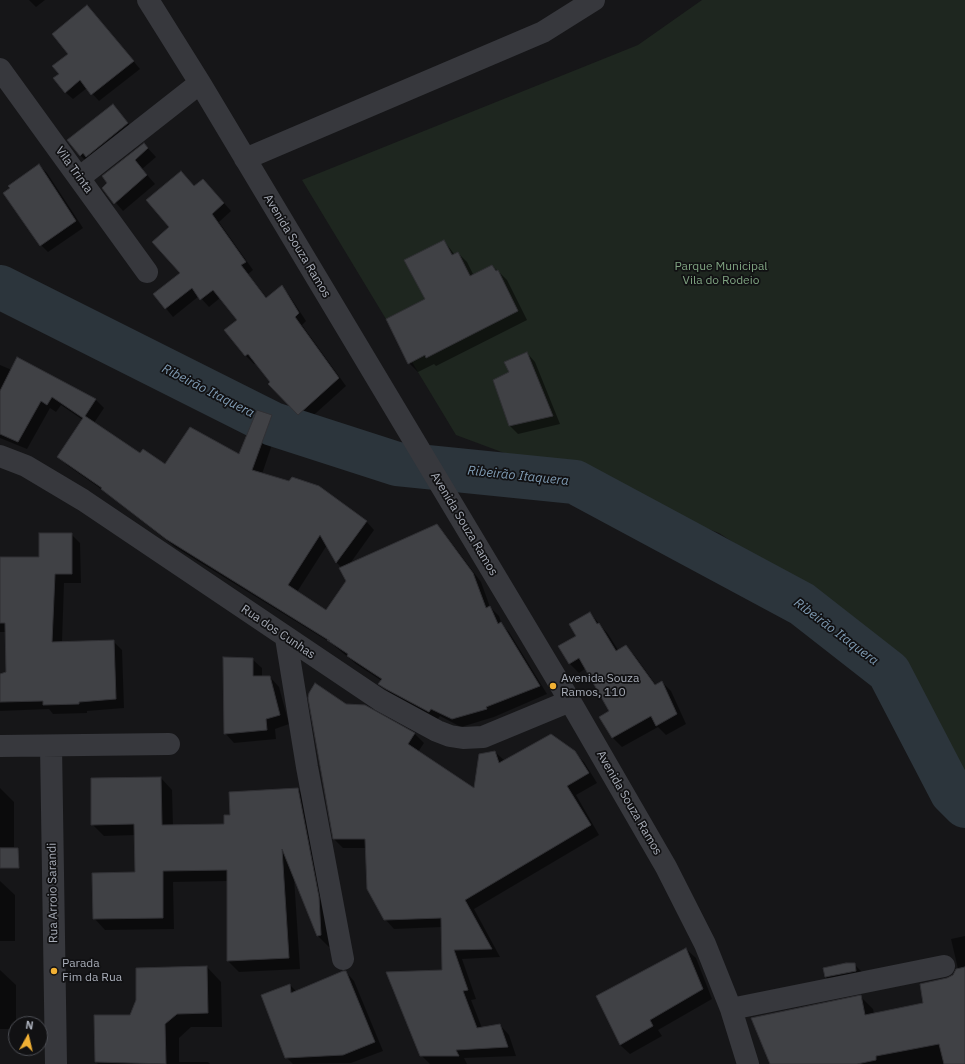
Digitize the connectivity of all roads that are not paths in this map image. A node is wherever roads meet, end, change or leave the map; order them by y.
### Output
1 (148, 0) edge
2 (594, 0) edge
3 (0, 69) edge
4 (200, 83) junction
5 (245, 159) junction
6 (79, 178) junction
7 (147, 272) dead end
8 (0, 456) edge
9 (286, 638) junction
10 (570, 701) junction
11 (169, 744) dead end
12 (0, 746) edge
13 (51, 746) junction
14 (343, 959) dead end
15 (944, 966) dead end
16 (731, 1009) junction
17 (56, 1064) edge
18 (748, 1064) edge

1 - 4 street, Avenida Souza Ramos
2 - 5 street
3 - 6 street, Vila Trinta
4 - 5 street, Avenida Souza Ramos
4 - 6 street
5 - 10 street, Avenida Souza Ramos
6 - 7 street, Vila Trinta
8 - 9 street, Rua dos Cunhas
9 - 10 street, Rua dos Cunhas
9 - 14 street
10 - 16 street, Avenida Souza Ramos
11 - 13 street
12 - 13 street
13 - 17 street, Rua Arroio Sarandi
15 - 16 street
16 - 18 street, Avenida Souza Ramos

